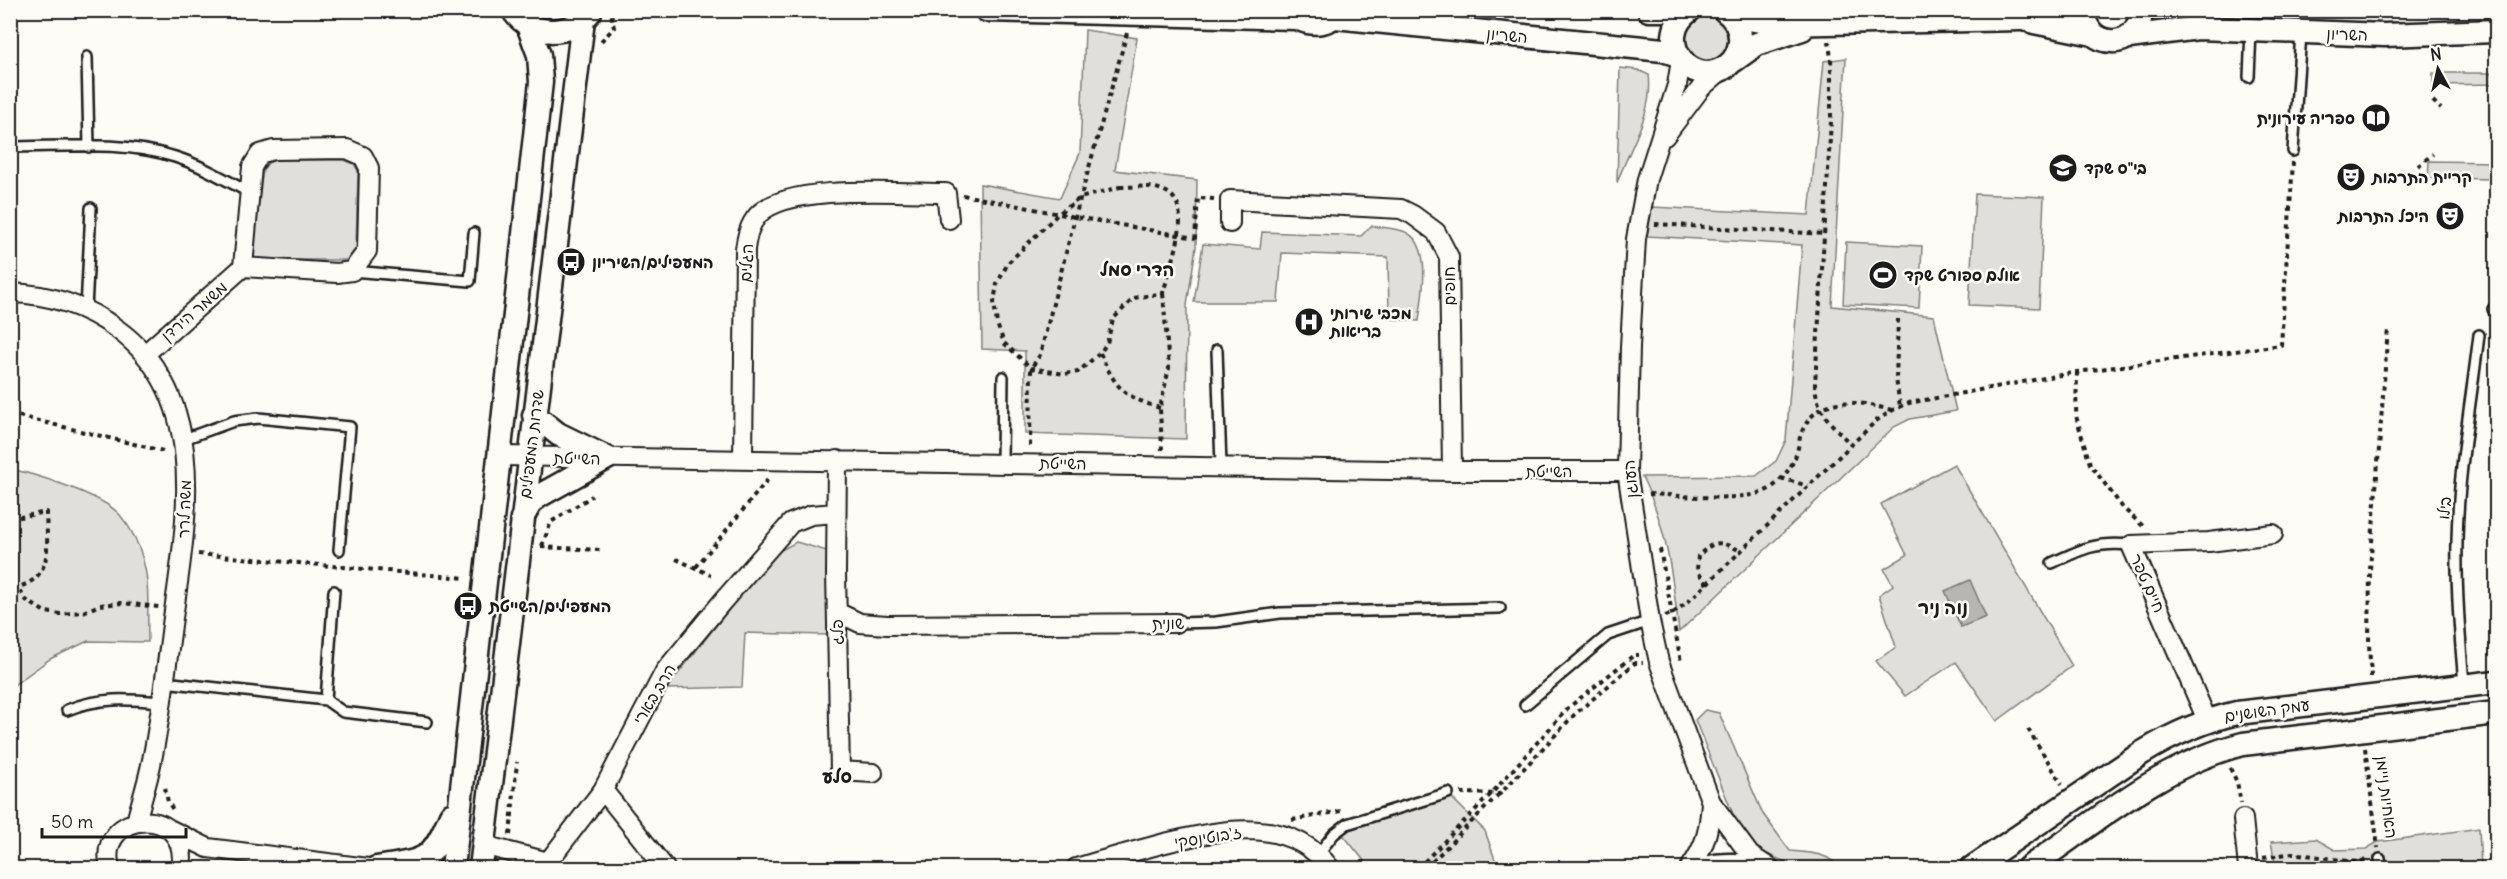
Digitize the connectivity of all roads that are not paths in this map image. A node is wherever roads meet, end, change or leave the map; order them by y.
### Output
1 (986, 10) edge
2 (1649, 10) edge
3 (1677, 10) edge
4 (1690, 10) edge
5 (2062, 10) edge
6 (2084, 10) edge
7 (2143, 10) edge
8 (1725, 11) edge
9 (589, 13) edge
10 (1292, 14) edge
11 (1339, 14) edge
12 (520, 18) edge
13 (2021, 19) junction
14 (1826, 23) junction
15 (2198, 28) junction
16 (2251, 30) junction
17 (2496, 31) edge
18 (2301, 32) junction
19 (2093, 34) junction
20 (2129, 37) junction
21 (87, 57) dead end
22 (1679, 58) junction
23 (1728, 64) junction
24 (2249, 76) dead end
25 (10, 147) edge
26 (89, 147) junction
27 (1656, 147) junction
28 (2293, 151) road end
29 (250, 193) junction
30 (91, 208) dead end
31 (949, 219) dead end
32 (1230, 223) dead end
33 (474, 233) dead end
34 (243, 267) junction
35 (352, 271) junction
36 (10, 293) edge
37 (87, 310) junction
38 (2479, 335) dead end
39 (1216, 350) dead end
40 (145, 354) junction
41 (1003, 377) dead end
42 (534, 415) junction
43 (184, 447) junction
44 (499, 456) junction
45 (530, 457) junction
46 (607, 458) junction
47 (743, 460) junction
48 (837, 460) junction
49 (1002, 462) junction
50 (1221, 466) junction
51 (1452, 471) junction
52 (1628, 471) junction
53 (836, 513) junction
54 (522, 518) junction
55 (2273, 534) dead end
56 (2131, 545) junction
57 (339, 550) dead end
58 (2052, 563) dead end
59 (334, 591) dead end
60 (1500, 608) dead end
61 (837, 612) junction
62 (1650, 621) junction
63 (1176, 623) joint
64 (164, 682) junction
65 (2496, 682) edge
66 (2464, 684) junction
67 (326, 700) junction
68 (161, 702) junction
69 (1525, 705) dead end
70 (68, 710) dead end
71 (2496, 713) edge
72 (2207, 720) junction
73 (427, 722) dead end
74 (873, 773) dead end
75 (603, 790) junction
76 (1448, 793) road end
77 (460, 795) junction
78 (1711, 802) junction
79 (2243, 819) road end
80 (136, 822) junction
81 (169, 829) junction
82 (483, 845) junction
83 (1318, 854) junction
84 (2248, 864) edge
85 (110, 868) edge
86 (181, 868) edge
87 (368, 868) edge
88 (376, 868) edge
89 (453, 868) edge
90 (482, 868) edge
91 (665, 868) edge
92 (1077, 868) edge
93 (1330, 868) edge
94 (1690, 868) edge
95 (1705, 868) edge
96 (1762, 868) edge
97 (1770, 868) edge
98 (1972, 868) edge
99 (2028, 868) edge

1 - 10 street
2 - 3 street
4 - 22 street
5 - 13 street
6 - 19 street
7 - 15 street, השריון
7 - 20 street
8 - 14 street
8 - 23 street
9 - 12 street
9 - 42 street, שדרות המעפילים
10 - 11 street, השריון
11 - 22 street, השריון
12 - 44 street, שדרות המעפילים
13 - 14 street
13 - 19 street
14 - 23 street
15 - 16 street, השריון
15 - 20 street, השריון
16 - 18 street, השריון
16 - 24 lane
17 - 18 street, השריון
18 - 28 lane
19 - 20 street, השריון
21 - 26 lane
22 - 23 street, השריון
22 - 27 street, העוגן
23 - 27 street, העוגן
25 - 26 lane
26 - 29 lane
27 - 52 street, העוגן
29 - 34 street
29 - 35 street
30 - 37 lane
31 - 47 street, הגלים
32 - 51 street, חופים
33 - 35 lane
34 - 35 street
34 - 40 street, משמר הירדן
36 - 37 street, משה לרר
37 - 40 street, משה לרר
38 - 66 lane, בילו
39 - 50 lane
40 - 43 street, משה לרר
41 - 49 lane
42 - 45 street, שדרות המעפילים
42 - 46 street
43 - 57 lane
43 - 64 street, משה לרר
44 - 45 street, השייטת
44 - 77 street, שדרות המעפילים
45 - 46 street, השייטת
45 - 54 street, שדרות המעפילים
46 - 47 street, השייטת
46 - 54 street
47 - 48 street, השייטת
48 - 49 street, השייטת
48 - 53 street, פלג
49 - 50 street, השייטת
50 - 51 street, השייטת
51 - 52 street, השייטת
52 - 62 street, העוגן
53 - 61 street, פלג
53 - 75 street, הרב בארי
54 - 82 street, שדרות המעפילים
55 - 56 street, חיים טפר
56 - 58 lane
56 - 72 street, חיים טפר
59 - 67 lane
60 - 63 lane, שונית
61 - 63 street, שונית
61 - 74 street, פלג
62 - 69 lane
62 - 78 street, העוגן
64 - 67 lane
64 - 68 street, משה לרר
65 - 66 street, עמק השושנים
66 - 72 street, עמק השושנים
67 - 73 lane
68 - 70 lane
68 - 80 street, משה לרר
71 - 99 street, עמק השושנים
72 - 98 street, עמק השושנים
75 - 82 street, הרב בארי
75 - 91 street
76 - 83 lane
77 - 88 street
77 - 89 street, שדרות המעפילים
78 - 94 street, העוגן
78 - 97 street, העוגן
79 - 84 street
80 - 81 street
80 - 85 street
81 - 86 street
81 - 87 street
82 - 90 street, שדרות המעפילים
83 - 92 street, ז'בוטינסקי
83 - 93 street, ז'בוטינסקי
95 - 96 street

